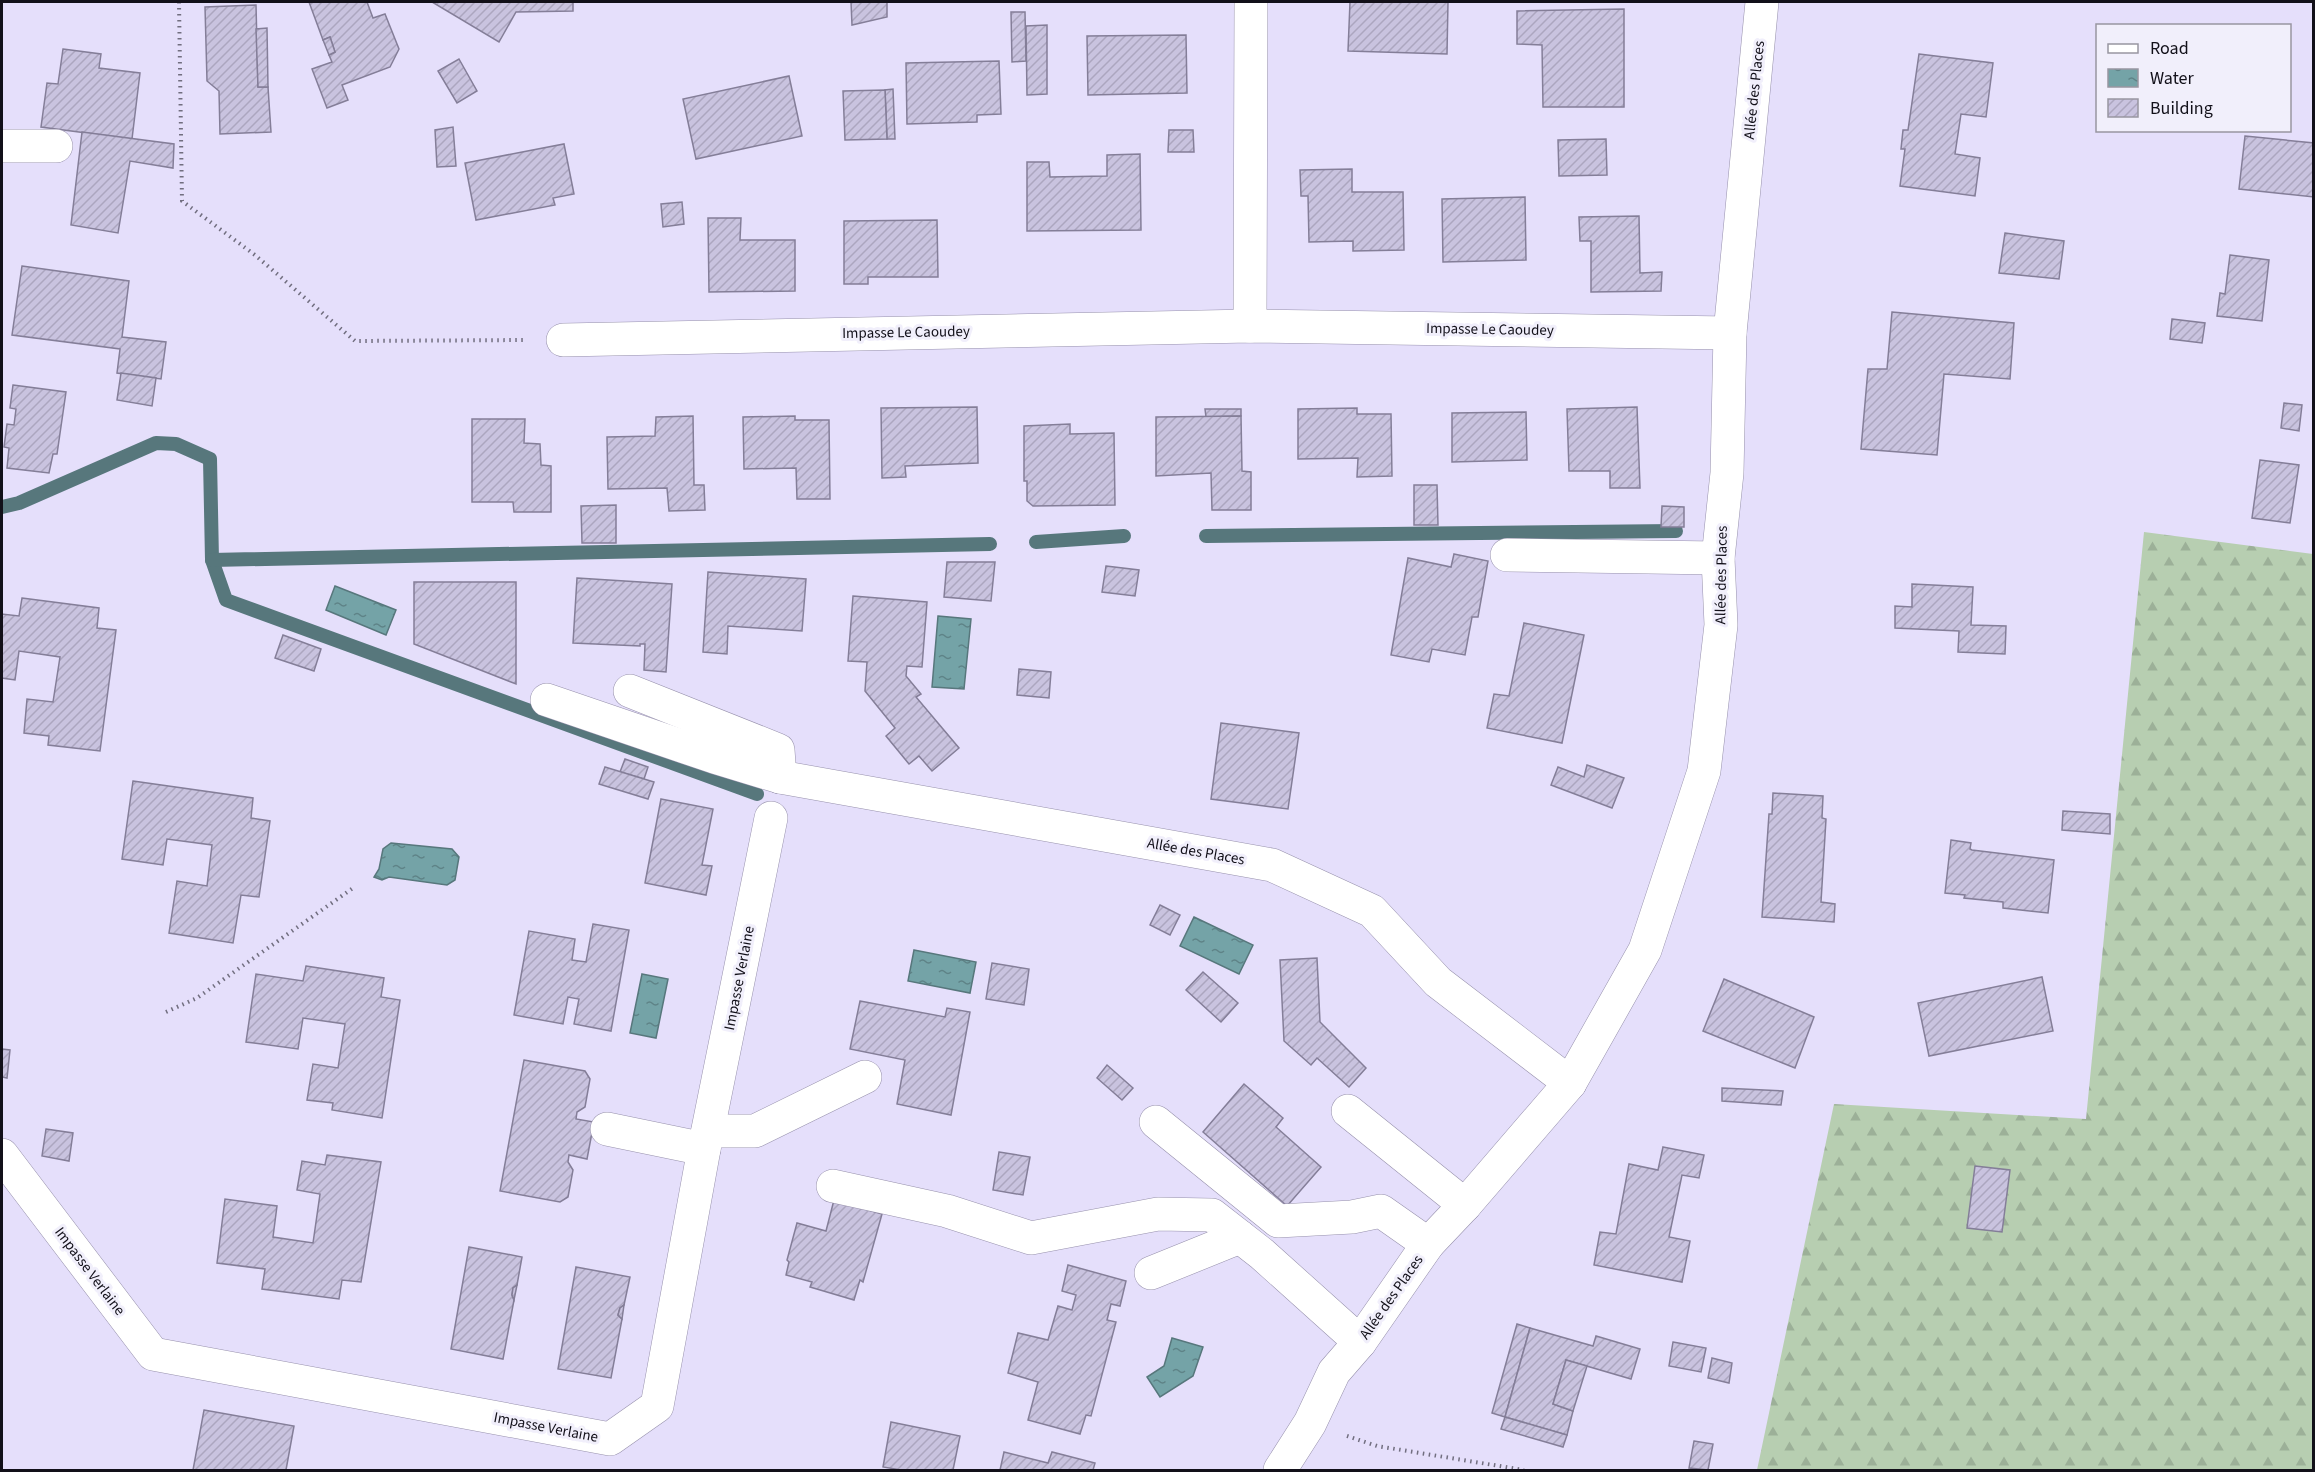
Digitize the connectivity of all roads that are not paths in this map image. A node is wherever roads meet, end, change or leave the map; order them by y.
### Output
1 (1251, 2) edge
2 (1762, 2) edge
3 (2, 146) edge
4 (56, 146) dead end
5 (1250, 326) junction
6 (1730, 333) junction
7 (563, 340) road end
8 (1508, 555) dead end
9 (1718, 558) junction
10 (630, 691) dead end
11 (547, 700) dead end
12 (779, 763) junction
13 (771, 818) dead end
14 (865, 1077) dead end
15 (1570, 1083) junction
16 (1348, 1111) dead end
17 (1156, 1122) dead end
18 (607, 1130) dead end
19 (706, 1140) junction
20 (2, 1155) edge
21 (833, 1186) dead end
22 (1465, 1205) junction
23 (1240, 1237) junction
24 (1428, 1244) junction
25 (1152, 1273) dead end
26 (1360, 1342) junction
27 (1280, 1470) edge

1 - 5 street
2 - 6 street, Allée des Places
3 - 4 street
5 - 6 street, Impasse Le Caoudey
5 - 7 street, Impasse Le Caoudey
6 - 9 street, Allée des Places
8 - 9 street
9 - 15 street, Allée des Places
10 - 12 street
11 - 12 street
12 - 15 street, Allée des Places
13 - 19 street, Impasse Verlaine
14 - 19 street
15 - 22 street, Allée des Places
16 - 22 street
17 - 24 street
18 - 19 street
19 - 20 street, Impasse Verlaine
21 - 23 street
22 - 24 street, Allée des Places
23 - 25 street
23 - 26 street
24 - 26 street, Allée des Places
26 - 27 street, Allée des Places

